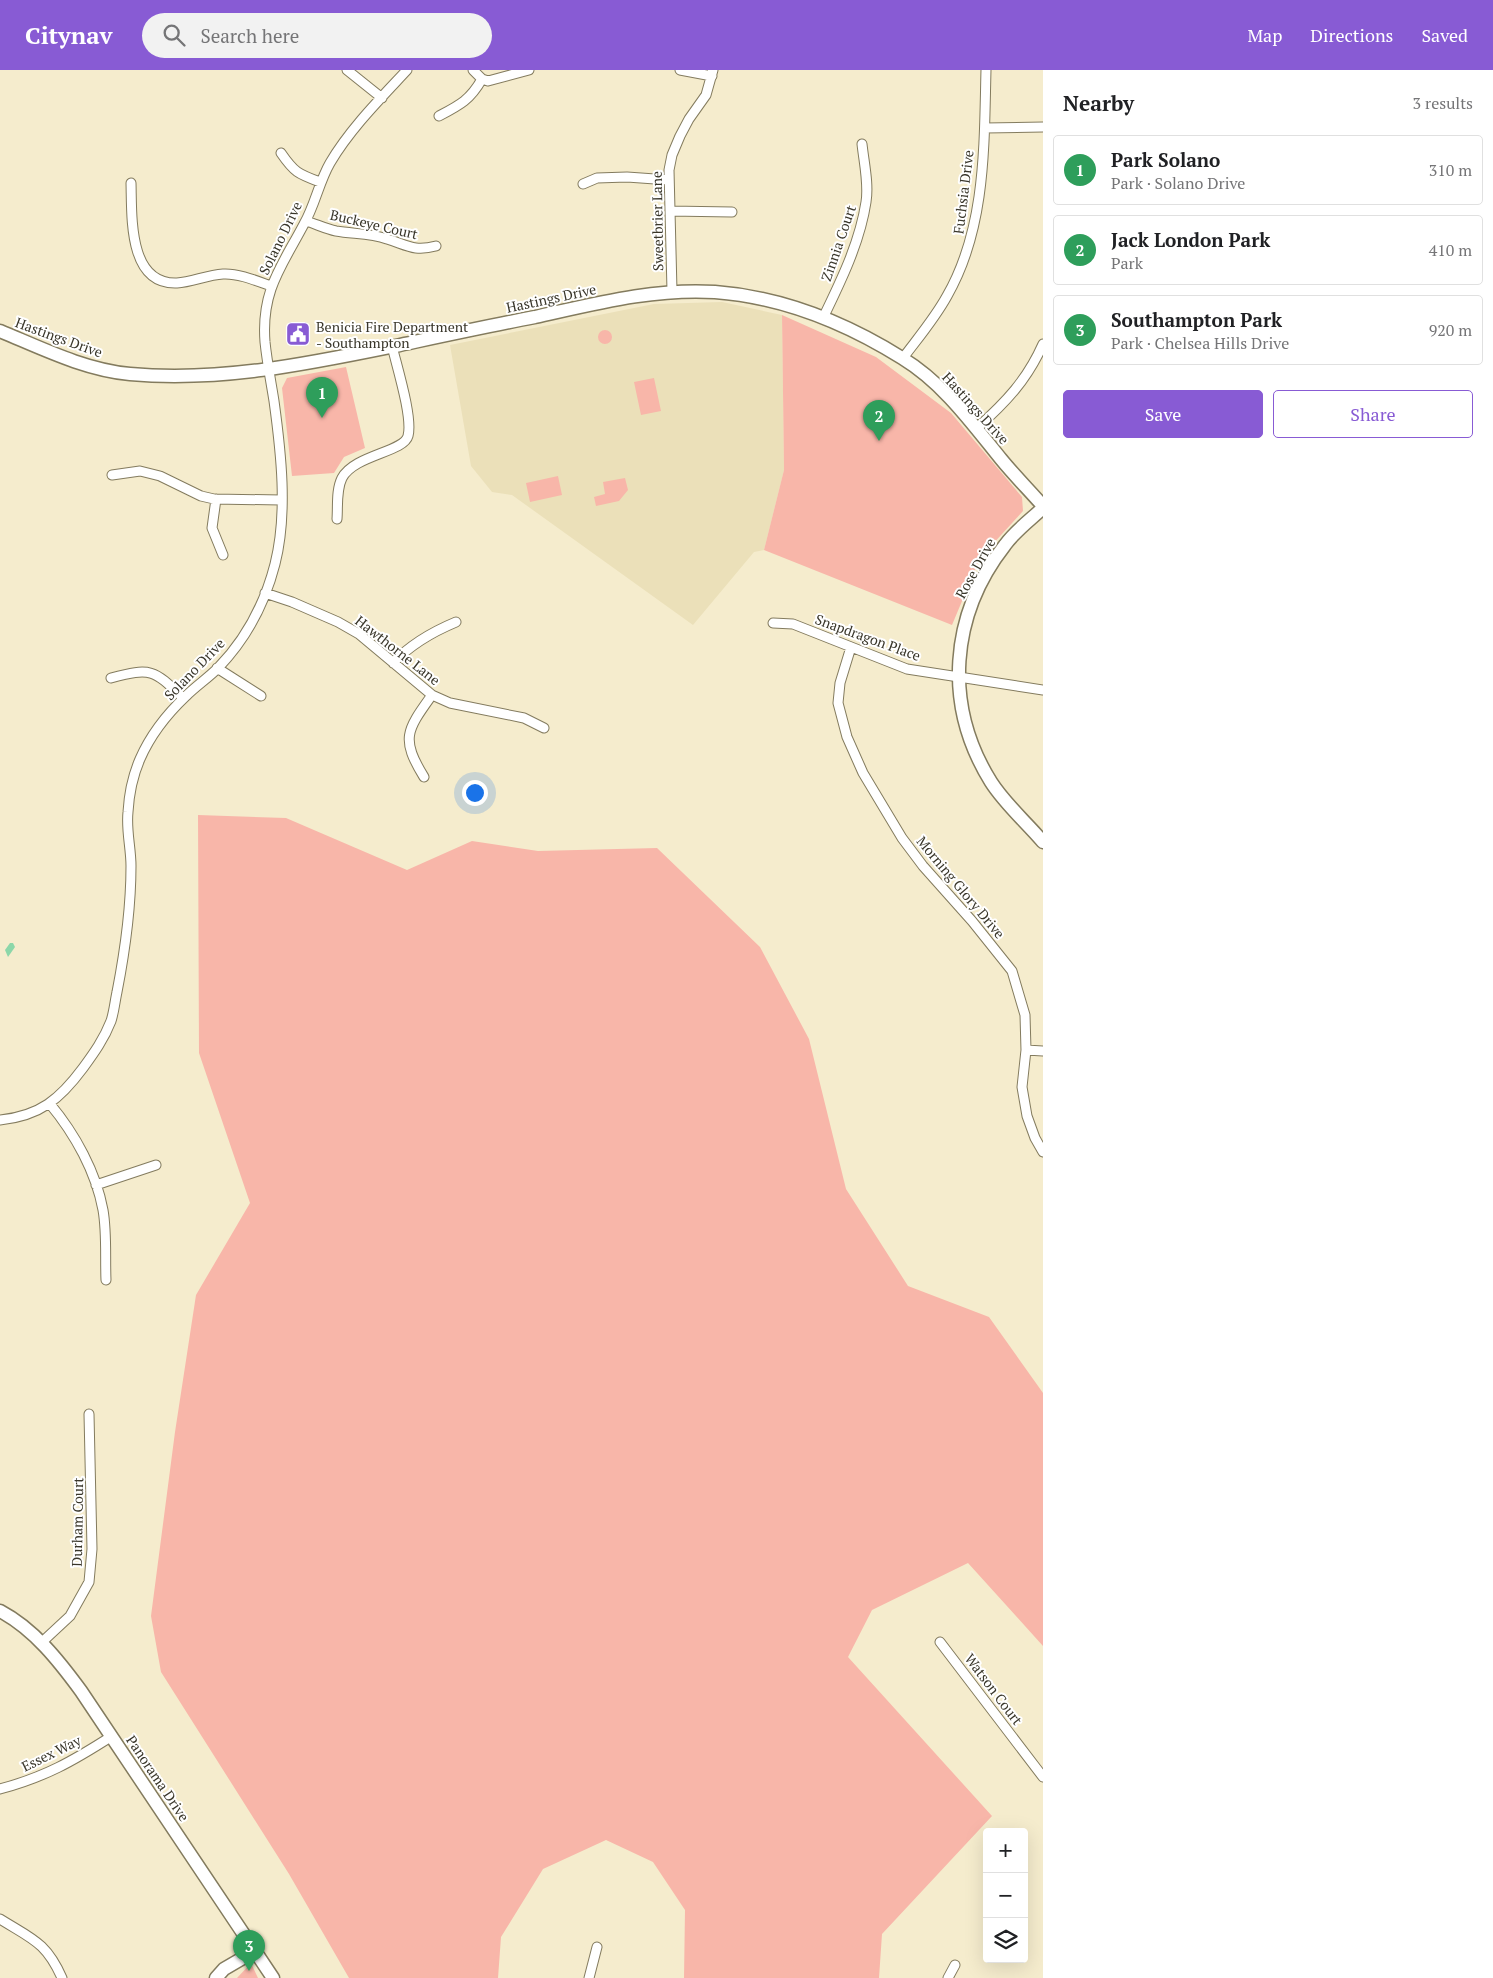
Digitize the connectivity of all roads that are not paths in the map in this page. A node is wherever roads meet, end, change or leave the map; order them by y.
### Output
1 (347, 70) edge
2 (407, 70) edge
3 (473, 70) edge
4 (529, 70) edge
5 (680, 70) edge
6 (986, 70) edge
7 (712, 73) edge
8 (482, 79) junction
9 (382, 98) junction
10 (439, 116) dead end
11 (1043, 127) edge
12 (985, 128) junction
13 (862, 144) dead end
14 (281, 153) dead end
15 (669, 180) junction
16 (320, 182) junction
17 (131, 183) dead end
18 (583, 184) dead end
19 (670, 211) junction
20 (732, 212) dead end
21 (306, 220) junction
22 (436, 246) dead end
23 (271, 286) junction
24 (672, 291) junction
25 (824, 318) junction
26 (0, 331) edge
27 (1043, 344) edge
28 (392, 346) junction
29 (903, 358) junction
30 (269, 370) junction
31 (977, 428) junction
32 (112, 475) dead end
33 (216, 499) junction
34 (281, 500) junction
35 (1043, 507) edge
36 (338, 519) dead end
37 (224, 555) dead end
38 (265, 593) junction
39 (456, 622) dead end
40 (773, 623) dead end
41 (851, 647) junction
42 (393, 663) junction
43 (217, 668) junction
44 (111, 678) dead end
45 (959, 678) junction
46 (1043, 690) edge
47 (432, 695) junction
48 (261, 696) dead end
49 (183, 698) junction
50 (544, 728) dead end
51 (424, 777) dead end
52 (1043, 842) edge
53 (1026, 1050) junction
54 (1043, 1051) edge
55 (50, 1104) junction
56 (0, 1120) edge
57 (1043, 1152) edge
58 (156, 1165) dead end
59 (96, 1185) junction
60 (106, 1280) dead end
61 (89, 1414) dead end
62 (0, 1611) edge
63 (940, 1642) dead end
64 (41, 1643) junction
65 (112, 1736) junction
66 (1043, 1777) edge
67 (0, 1789) edge
68 (0, 1919) edge
69 (597, 1947) dead end
70 (255, 1951) junction
71 (955, 1964) dead end
72 (62, 1978) edge
73 (216, 1978) edge
74 (273, 1978) edge
75 (590, 1978) edge
76 (948, 1978) edge

1 - 9 street
2 - 9 street, Solano Drive
3 - 8 street
4 - 8 street
5 - 7 street
6 - 12 street, Fuchsia Drive
7 - 15 street, Sweetbrier Lane
8 - 10 street
9 - 16 street, Solano Drive
11 - 12 street
12 - 29 street, Fuchsia Drive
13 - 25 street, Zinnia Court
14 - 16 street
15 - 18 street
15 - 19 street, Sweetbrier Lane
16 - 21 street, Solano Drive
17 - 23 street
19 - 20 street
19 - 24 street, Sweetbrier Lane
21 - 22 street, Buckeye Court
21 - 23 street, Solano Drive
23 - 30 street, Solano Drive
24 - 25 street, Hastings Drive
24 - 28 street, Hastings Drive
25 - 29 street, Hastings Drive
26 - 30 street, Hastings Drive
27 - 31 street
28 - 30 street, Hastings Drive
28 - 36 street
29 - 31 street, Hastings Drive
30 - 34 street, Solano Drive
31 - 35 street, Hastings Drive
32 - 33 street
33 - 34 street
33 - 37 street
34 - 38 street, Solano Drive
35 - 45 street, Rose Drive
38 - 42 street, Hawthorne Lane
38 - 43 street, Solano Drive
39 - 42 street
40 - 41 street, Snapdragon Place
41 - 45 street, Snapdragon Place
41 - 53 street, Morning Glory Drive
42 - 47 street, Hawthorne Lane
43 - 48 street
43 - 49 street, Solano Drive
44 - 49 street
45 - 46 street, Snapdragon Place
45 - 52 street, Rose Drive
47 - 50 street, Hawthorne Lane
47 - 51 street
49 - 55 street, Solano Drive
53 - 54 street
53 - 57 street, Morning Glory Drive
55 - 56 street, Solano Drive
55 - 59 street
58 - 59 street
59 - 60 street
61 - 64 street, Durham Court
62 - 64 street, Panorama Drive
63 - 66 street, Watson Court
64 - 65 street, Panorama Drive
65 - 67 street, Essex Way
65 - 70 street, Panorama Drive
68 - 72 street
69 - 75 street
70 - 73 street
70 - 74 street, Panorama Drive
71 - 76 street

